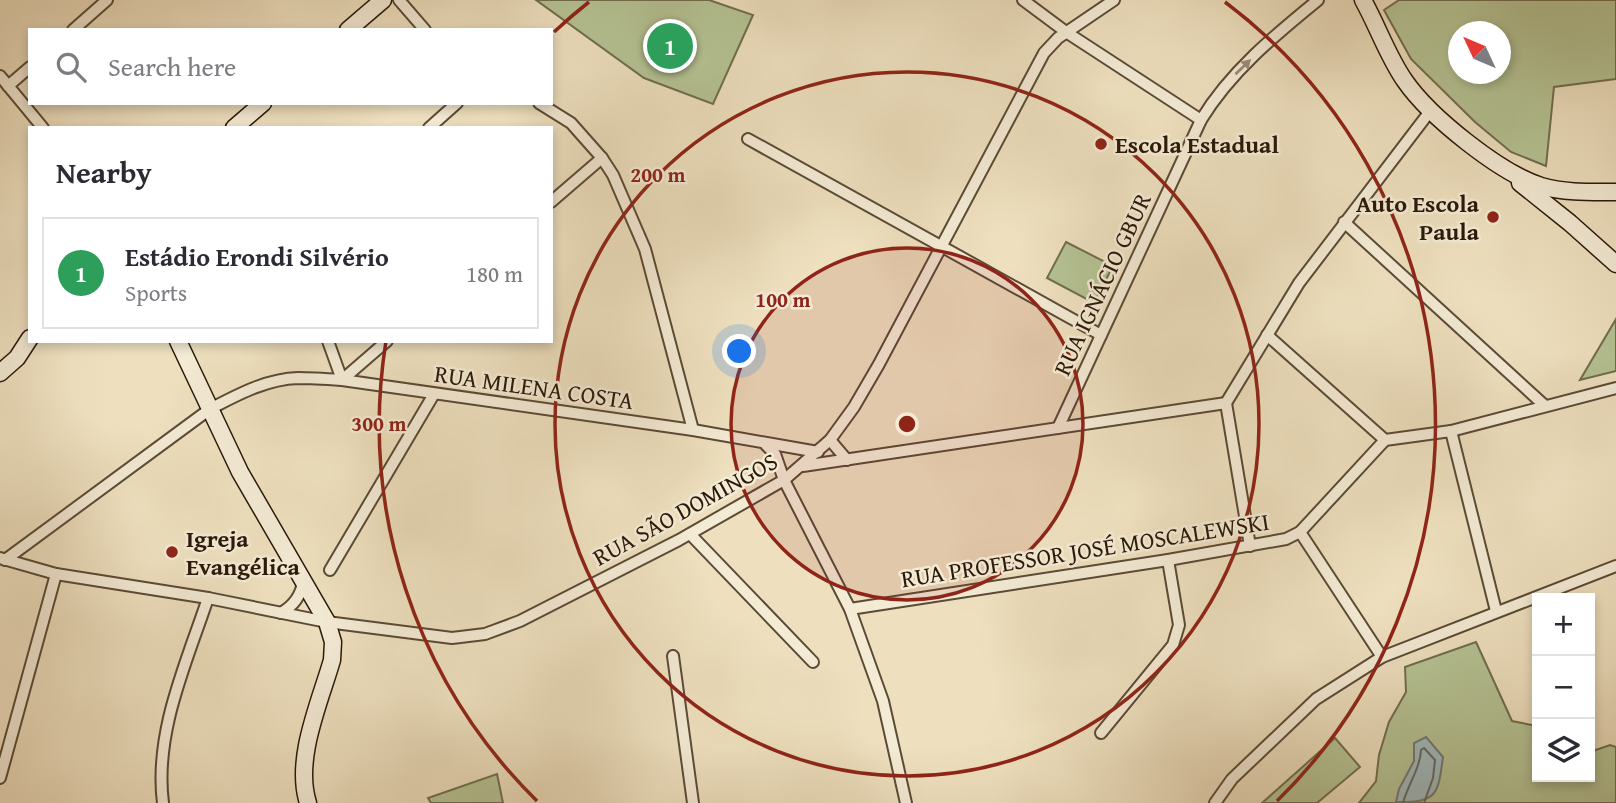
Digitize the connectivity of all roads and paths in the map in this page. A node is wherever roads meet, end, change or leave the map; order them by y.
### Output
1 (107, 0) edge
2 (383, 0) edge
3 (399, 0) edge
4 (1023, 0) edge
5 (1114, 0) edge
6 (1318, 0) edge
7 (1365, 0) edge
8 (75, 28) edge
9 (350, 28) edge
10 (423, 28) edge
11 (1066, 32) junction
12 (28, 69) edge
13 (0, 76) edge
14 (8, 86) junction
15 (261, 105) edge
16 (455, 105) edge
17 (542, 105) edge
18 (1431, 110) junction
19 (1201, 120) junction
20 (41, 126) edge
21 (239, 126) edge
22 (431, 126) edge
23 (748, 139) dead end
24 (1486, 156) junction
25 (603, 158) junction
26 (1541, 186) junction
27 (1616, 192) edge
28 (553, 200) edge
29 (1344, 222) junction
30 (1570, 223) junction
31 (941, 246) junction
32 (1616, 264) edge
33 (1101, 335) junction
34 (1267, 335) junction
35 (28, 341) edge
36 (179, 343) edge
37 (329, 343) edge
38 (385, 343) edge
39 (0, 373) edge
40 (342, 380) junction
41 (1616, 388) edge
42 (434, 394) junction
43 (1226, 403) junction
44 (1544, 405) junction
45 (210, 409) junction
46 (1058, 428) junction
47 (693, 430) junction
48 (1451, 431) junction
49 (830, 440) junction
50 (1385, 440) junction
51 (766, 445) junction
52 (818, 452) junction
53 (847, 460) junction
54 (803, 466) junction
55 (784, 480) junction
56 (1300, 532) junction
57 (690, 534) junction
58 (1250, 546) junction
59 (3, 559) edge
60 (1168, 560) junction
61 (1616, 566) edge
62 (330, 570) dead end
63 (56, 574) junction
64 (303, 582) junction
65 (208, 598) junction
66 (850, 609) junction
67 (1496, 611) junction
68 (281, 613) junction
69 (327, 622) junction
70 (673, 656) dead end
71 (1382, 657) junction
72 (813, 662) dead end
73 (1101, 733) dead end
74 (0, 778) edge
75 (163, 803) edge
76 (308, 803) edge
77 (693, 803) edge
78 (904, 803) edge
79 (1215, 803) edge

1 - 8 street
2 - 9 main road
3 - 10 street
4 - 11 street
5 - 11 street, RUA SÃO DOMINGOS
19 -> 6 street, RUA IGNÁCIO GBUR
7 - 18 main road
11 - 19 street
11 - 31 street, RUA SÃO DOMINGOS
12 - 14 street
13 - 14 street
14 - 20 street
15 - 21 main road
16 - 22 street
17 - 25 street
18 - 24 main road
18 - 29 street
19 - 33 street, RUA IGNÁCIO GBUR
23 - 31 street
24 - 26 main road
24 - 30 main road
25 - 28 street
25 - 47 street
26 - 27 main road
26 - 30 main road
29 - 34 street
29 - 44 street
30 - 32 main road
31 - 33 street
31 - 49 street, RUA SÃO DOMINGOS
33 - 46 street, RUA IGNÁCIO GBUR
34 - 43 street
34 - 50 street
35 - 39 main road
36 - 45 main road
37 - 40 street
38 - 40 street
40 - 42 street, RUA MILENA COSTA
40 - 45 street, RUA MILENA COSTA
41 - 44 street
42 - 47 street, RUA MILENA COSTA
42 - 62 street
43 - 46 street
43 - 58 street
44 - 48 street
45 - 59 street, RUA MILENA COSTA
45 - 64 main road
46 - 53 street
47 - 51 street, RUA MILENA COSTA
48 - 50 street
48 - 67 street
49 - 52 street, RUA SÃO DOMINGOS
49 - 53 street
50 - 56 street, RUA PROFESSOR JOSÉ MOSCALEWSKI
51 - 52 street, RUA MILENA COSTA
51 - 55 street
52 - 54 street, RUA SÃO DOMINGOS
53 - 54 street
54 - 55 street, RUA SÃO DOMINGOS
55 - 57 street, RUA SÃO DOMINGOS
55 - 66 street
56 - 58 street, RUA PROFESSOR JOSÉ MOSCALEWSKI
56 - 71 street
57 - 69 street, RUA SÃO DOMINGOS
57 - 72 street
58 - 60 street, RUA PROFESSOR JOSÉ MOSCALEWSKI
59 - 63 street, RUA SÃO DOMINGOS
60 - 66 street, RUA PROFESSOR JOSÉ MOSCALEWSKI
60 - 73 street
61 - 67 street
63 - 65 street, RUA SÃO DOMINGOS
63 - 74 street
64 - 68 street
64 - 69 main road
65 - 68 street, RUA SÃO DOMINGOS
65 - 75 street
66 - 78 street
67 - 71 street
68 - 69 street, RUA SÃO DOMINGOS
69 - 76 main road
70 - 77 street
71 - 79 street

